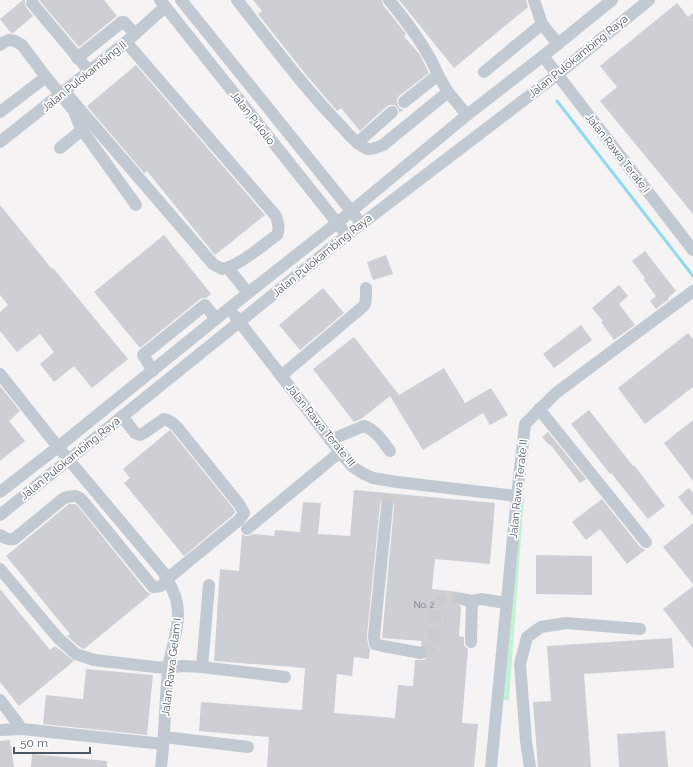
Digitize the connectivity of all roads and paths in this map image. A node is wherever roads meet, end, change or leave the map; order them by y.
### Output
1 (181, 0) edge
2 (238, 0) edge
3 (389, 0) edge
4 (534, 0) edge
5 (612, 0) edge
6 (648, 0) edge
7 (32, 4) dead end
8 (162, 4) edge
9 (542, 24) junction
10 (131, 38) junction
11 (558, 44) junction
12 (0, 45) edge
13 (543, 56) junction
14 (77, 58) junction
15 (89, 71) junction
16 (484, 72) dead end
17 (558, 74) junction
18 (438, 75) junction
19 (46, 77) junction
20 (62, 92) junction
21 (448, 92) junction
22 (404, 102) dead end
23 (0, 112) edge
24 (392, 112) dead end
25 (467, 115) junction
26 (82, 130) junction
27 (0, 142) edge
28 (358, 143) junction
29 (60, 148) dead end
30 (136, 205) dead end
31 (352, 211) junction
32 (337, 223) junction
33 (362, 223) junction
34 (347, 235) junction
35 (693, 250) edge
36 (228, 268) junction
37 (366, 288) dead end
38 (691, 292) edge
39 (248, 293) junction
40 (229, 309) junction
41 (216, 320) junction
42 (240, 322) junction
43 (153, 371) junction
44 (0, 374) edge
45 (281, 376) junction
46 (540, 409) junction
47 (122, 416) junction
48 (330, 440) junction
49 (58, 447) junction
50 (390, 451) dead end
51 (340, 452) junction
52 (69, 460) junction
53 (0, 492) edge
54 (516, 496) junction
55 (387, 506) tunnel mouth
56 (0, 515) edge
57 (248, 529) dead end
58 (0, 535) edge
59 (646, 542) dead end
60 (0, 569) edge
61 (167, 579) junction
62 (209, 585) dead end
63 (506, 603) junction
64 (640, 629) dead end
65 (471, 642) dead end
66 (421, 653) dead end
67 (202, 667) junction
68 (168, 668) junction
69 (285, 677) dead end
70 (0, 700) edge
71 (22, 729) junction
72 (0, 730) edge
73 (164, 740) junction
74 (248, 746) dead end
75 (161, 767) edge
76 (491, 767) edge
77 (530, 767) edge

1 - 31 street, Jalan Pulolio
2 - 28 street
3 - 18 street
4 - 9 street
5 - 11 street, Jalan Pulokambing Raya
6 - 17 street, Jalan Pulokambing Raya
7 - 14 street
8 - 10 street, Jalan Pulokambing II
8 - 32 street, Jalan Pulolio
9 - 11 street
9 - 16 street
10 - 14 street
10 - 15 street, Jalan Pulokambing II
10 - 36 street
11 - 13 street, Jalan Pulokambing Raya
12 - 19 street
13 - 17 street, Jalan Rawa Terate I
13 - 25 street, Jalan Pulokambing Raya
14 - 15 street
15 - 20 street, Jalan Pulokambing II
17 - 33 street, Jalan Pulokambing Raya
17 - 35 street, Jalan Rawa Terate I
18 - 21 street
18 - 22 street
19 - 20 street
19 - 23 street
20 - 26 street
20 - 27 street, Jalan Pulokambing II
20 - 36 street
21 - 25 street
21 - 28 street
24 - 28 street
25 - 31 street, Jalan Pulokambing Raya
26 - 29 street
26 - 30 street
31 - 32 street, Jalan Pulokambing Raya
31 - 33 street, Jalan Pulolio
32 - 34 street, Jalan Pulolio
32 - 39 street, Jalan Pulokambing Raya
33 - 34 street, Jalan Pulokambing Raya
34 - 42 street, Jalan Pulokambing Raya
36 - 39 street
37 - 45 street
38 - 46 street, Jalan Rawa Terate II
39 - 40 street, Jalan Pulokambing Raya
40 - 41 street, Jalan Pulokambing Raya
40 - 42 street, Jalan Rawa Terate III
41 - 43 street, Jalan Pulokambing Raya
41 - 43 street
42 - 45 street, Jalan Rawa Terate III
42 - 47 street, Jalan Pulokambing Raya
43 - 49 street, Jalan Pulokambing Raya
44 - 49 street, Jalan Rawa Gelam I
45 - 48 street, Jalan Rawa Terate III
46 - 54 street, Jalan Rawa Terate II
46 - 59 street
47 - 52 street, Jalan Pulokambing Raya
47 - 61 street
48 - 50 street
48 - 51 street, Jalan Rawa Terate III
49 - 52 street, Jalan Rawa Gelam I
49 - 53 street, Jalan Pulokambing Raya
51 - 54 street, Jalan Rawa Terate III
51 - 57 street
52 - 56 street, Jalan Pulokambing Raya
52 - 61 street, Jalan Rawa Gelam I
54 - 63 street, Jalan Rawa Terate II
55 - 66 street
58 - 61 street
60 - 68 street
61 - 68 street, Jalan Rawa Gelam I
62 - 67 street
63 - 65 street
63 - 76 street, Jalan Rawa Terate II
64 - 77 street
67 - 68 street
67 - 69 street
68 - 73 street, Jalan Rawa Gelam I
70 - 71 street
71 - 72 street
71 - 73 street
73 - 74 street
73 - 75 street, Jalan Rawa Gelam I

